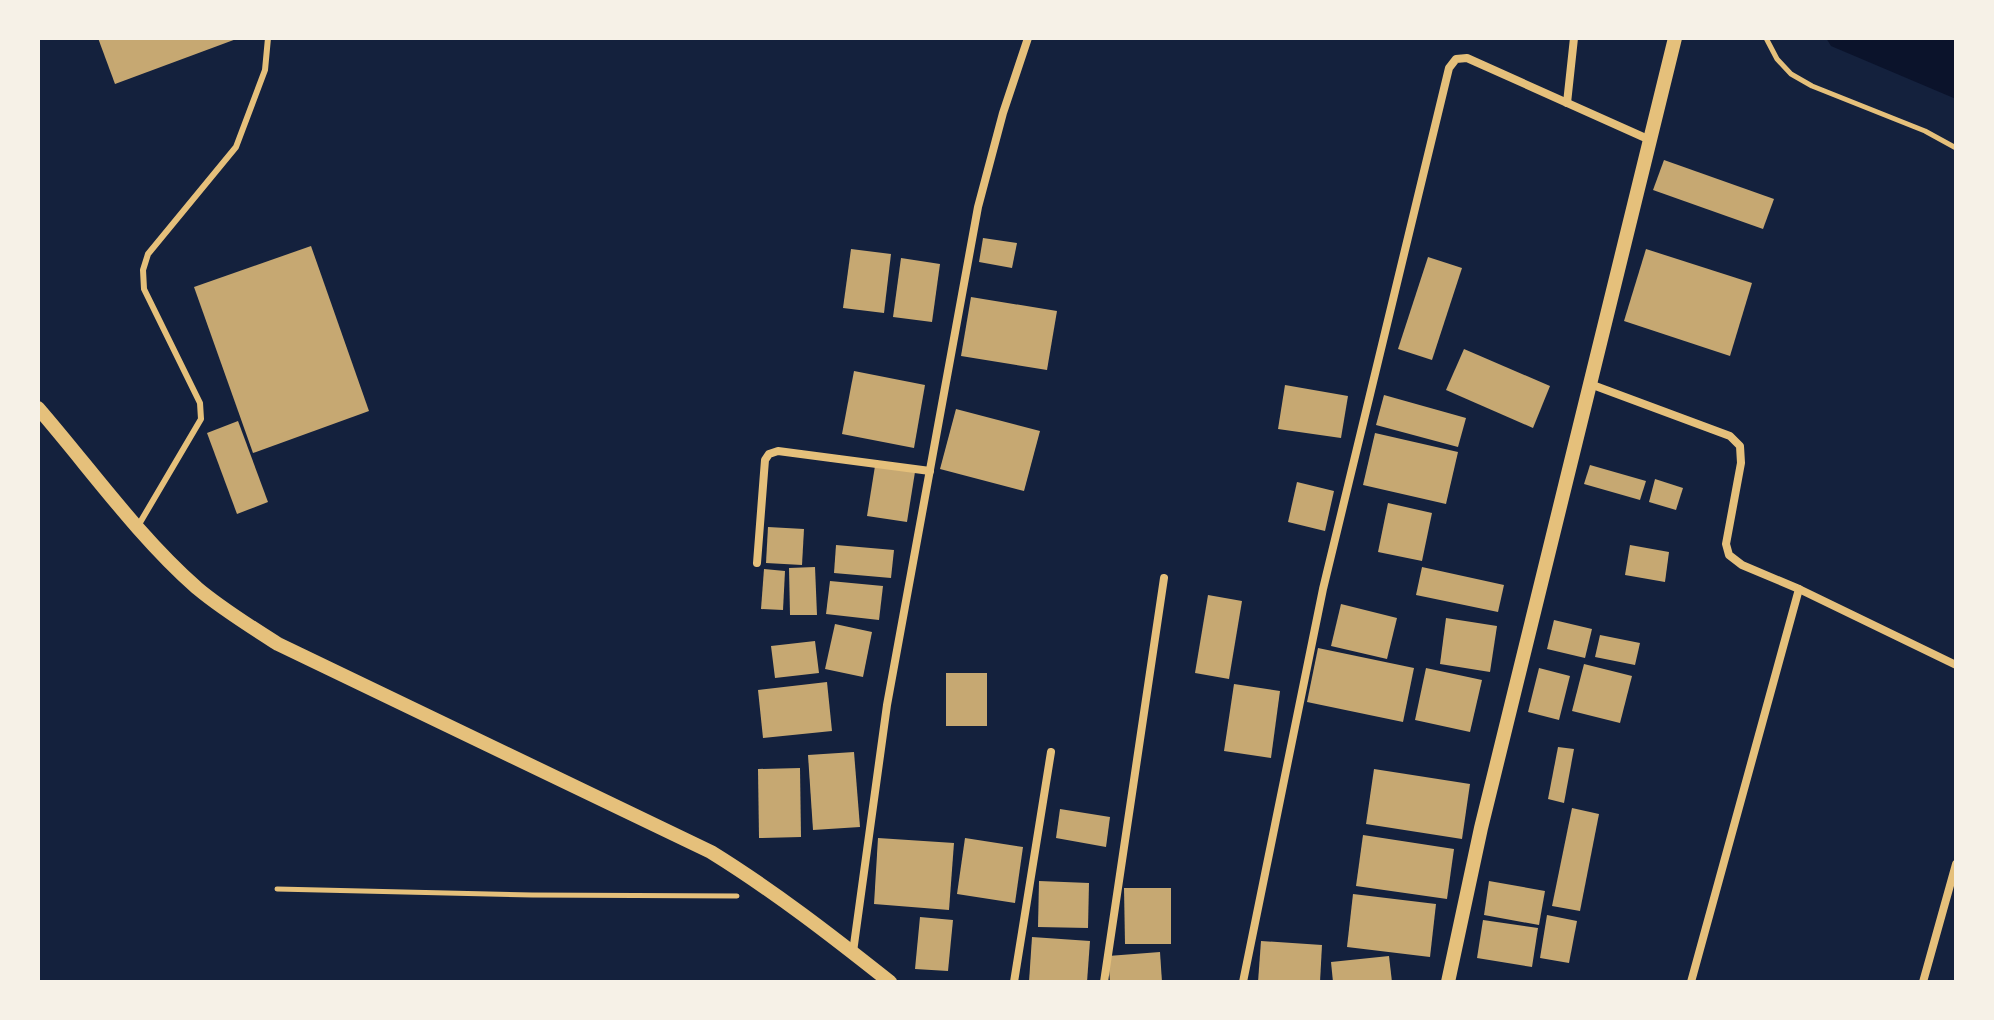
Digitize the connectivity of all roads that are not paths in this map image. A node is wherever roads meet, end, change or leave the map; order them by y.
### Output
1 (268, 38) edge
2 (1028, 38) edge
3 (1574, 38) edge
4 (1675, 38) edge
5 (1567, 103) junction
6 (1650, 140) junction
7 (1590, 384) junction
8 (38, 408) edge
9 (930, 471) junction
10 (138, 526) junction
11 (757, 563) dead end
12 (1164, 578) dead end
13 (1799, 589) junction
14 (1956, 665) edge
15 (1051, 752) dead end
16 (1956, 864) edge
17 (853, 952) junction
18 (873, 975) edge
19 (890, 982) edge
20 (1014, 982) edge
21 (1104, 982) edge
22 (1243, 982) edge
23 (1448, 982) edge
24 (1691, 982) edge
25 (1923, 982) edge

1 - 10 lane
2 - 9 street
3 - 5 street
4 - 6 street
5 - 6 street
5 - 22 street
6 - 7 street
7 - 13 street
7 - 23 street
8 - 10 street
9 - 11 street
9 - 17 street
10 - 17 street
12 - 21 street
13 - 14 street
13 - 24 street
15 - 20 street
16 - 25 street
17 - 18 street
18 - 19 street

